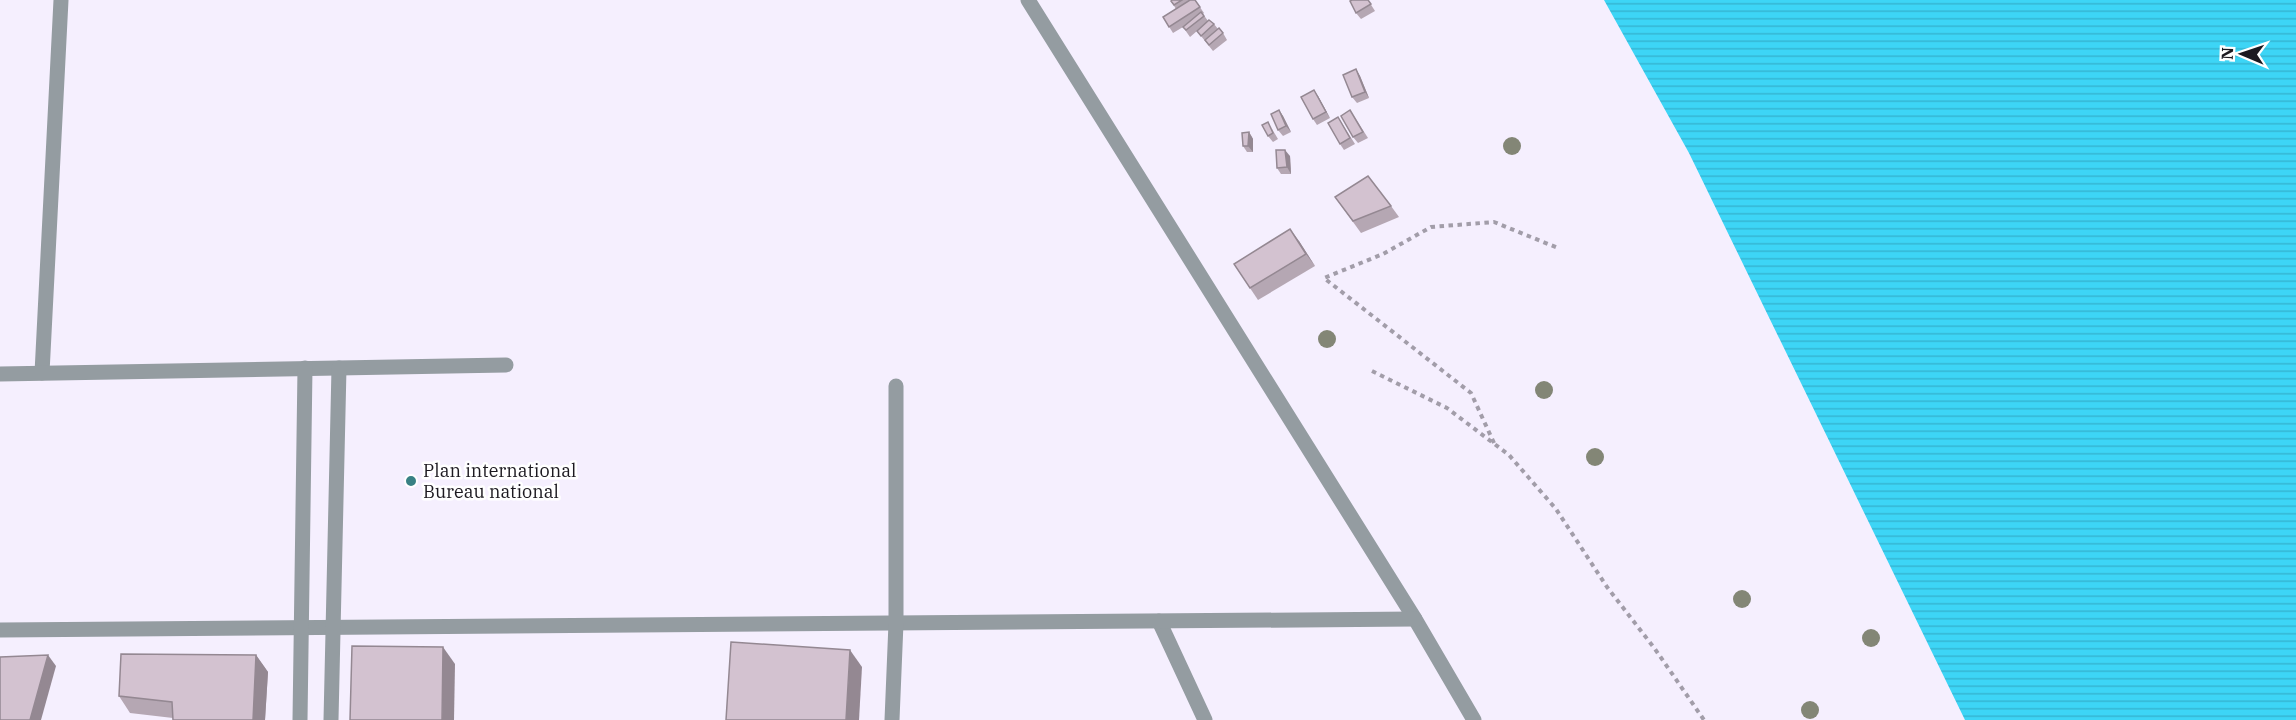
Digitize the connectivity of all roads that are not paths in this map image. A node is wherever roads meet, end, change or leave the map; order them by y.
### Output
1 (61, 0) edge
2 (1028, 0) edge
3 (506, 364) dead end
4 (305, 368) junction
5 (339, 368) junction
6 (0, 374) edge
7 (42, 374) junction
8 (896, 386) dead end
9 (1415, 620) junction
10 (1159, 621) junction
11 (896, 623) junction
12 (301, 628) junction
13 (333, 629) junction
14 (0, 630) edge
15 (300, 720) edge
16 (331, 720) edge
17 (892, 720) edge
18 (1205, 720) edge
19 (1474, 720) edge

1 - 7 street
2 - 9 street
3 - 5 street
4 - 5 street
4 - 7 street
4 - 12 street
5 - 13 street
6 - 7 street
8 - 11 street
9 - 10 street
9 - 19 street
10 - 11 street
10 - 18 street
11 - 13 street
11 - 17 street
12 - 13 street
12 - 14 street
12 - 15 street
13 - 16 street

